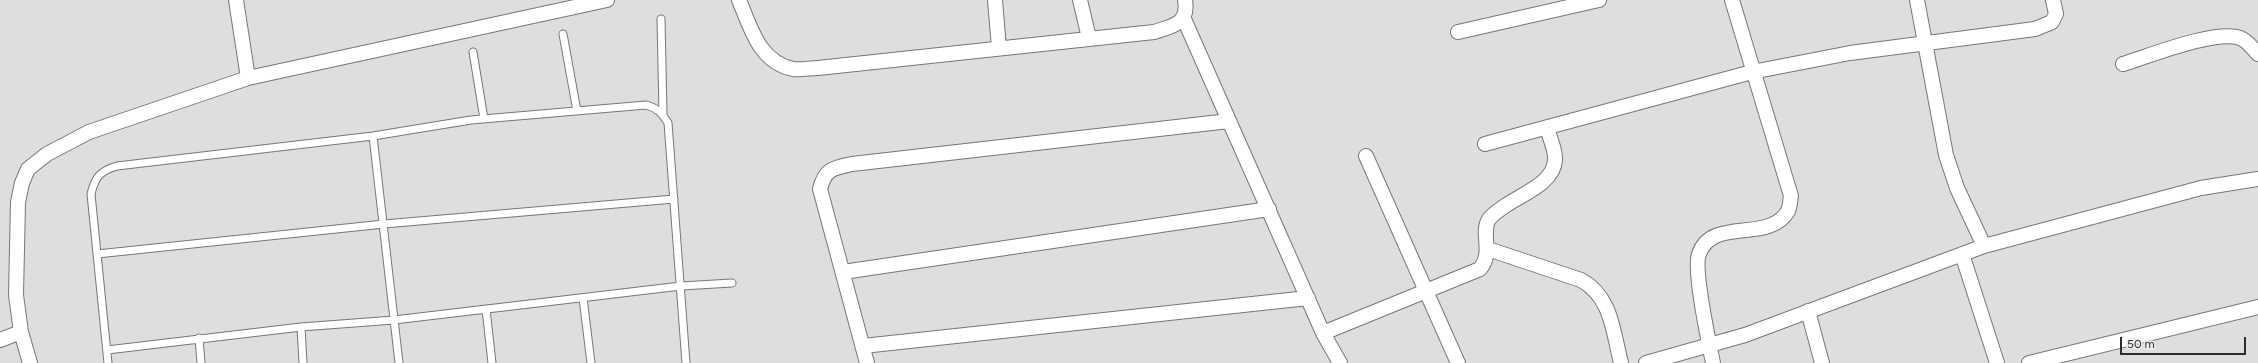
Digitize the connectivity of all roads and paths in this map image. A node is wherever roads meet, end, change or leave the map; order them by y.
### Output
1 (236, 0) edge
2 (607, 0) edge
3 (739, 0) edge
4 (995, 0) edge
5 (1080, 0) edge
6 (1185, 0) edge
7 (1599, 0) edge
8 (1732, 0) edge
9 (1916, 0) edge
10 (2053, 0) edge
11 (661, 19) dead end
12 (1184, 19) junction
13 (1458, 32) dead end
14 (563, 34) dead end
15 (1089, 38) junction
16 (1924, 44) junction
17 (999, 48) junction
18 (473, 52) dead end
19 (2258, 54) edge
20 (2123, 64) dead end
21 (1752, 72) junction
22 (248, 78) junction
23 (577, 111) junction
24 (663, 114) junction
25 (484, 119) junction
26 (1229, 121) junction
27 (1547, 127) junction
28 (373, 136) junction
29 (1485, 144) dead end
30 (1366, 156) dead end
31 (2258, 179) edge
32 (674, 199) junction
33 (1269, 209) junction
34 (384, 224) junction
35 (1984, 246) junction
36 (1488, 249) junction
37 (97, 254) junction
38 (1962, 254) junction
39 (842, 272) junction
40 (732, 283) dead end
41 (681, 286) junction
42 (1425, 291) junction
43 (583, 298) junction
44 (1308, 298) junction
45 (2258, 307) edge
46 (486, 309) junction
47 (1808, 311) junction
48 (394, 320) junction
49 (301, 327) junction
50 (21, 332) junction
51 (1323, 333) junction
52 (199, 338) junction
53 (0, 340) edge
54 (1710, 345) junction
55 (863, 346) junction
56 (107, 350) junction
57 (30, 363) edge
58 (108, 363) edge
59 (201, 363) edge
60 (303, 363) edge
61 (399, 363) edge
62 (492, 363) edge
63 (591, 363) edge
64 (686, 363) edge
65 (867, 363) edge
66 (1340, 363) edge
67 (1458, 363) edge
68 (1621, 363) edge
69 (1646, 363) edge
70 (1713, 363) edge
71 (1822, 363) edge
72 (1997, 363) edge
73 (2029, 363) edge

1 - 22 street
2 - 22 street
3 - 17 street
4 - 17 street
5 - 15 street
6 - 12 street
7 - 13 street
8 - 21 street
9 - 16 street
10 - 16 street
11 - 24 lane
12 - 15 street
12 - 26 street
14 - 23 lane
15 - 17 street
16 - 21 street
16 - 35 street
18 - 25 lane
19 - 20 street
21 - 27 street
21 - 54 street
22 - 50 street
23 - 24 lane
23 - 25 lane
24 - 32 lane
25 - 28 lane
26 - 33 street
26 - 39 street
27 - 29 street
27 - 36 street
28 - 34 lane
28 - 37 lane
30 - 42 street
31 - 35 street
32 - 34 lane
32 - 41 lane
33 - 39 street
33 - 44 street
34 - 37 lane
34 - 48 lane
35 - 38 street
36 - 42 street
36 - 68 street
37 - 56 lane
38 - 47 street
38 - 72 street
39 - 55 street
40 - 41 lane
41 - 43 lane
41 - 64 lane
42 - 51 street
42 - 67 street
43 - 46 lane
43 - 63 lane
44 - 51 street
44 - 55 street
45 - 73 street
46 - 48 lane
46 - 62 lane
47 - 54 street
47 - 71 street
48 - 49 lane
48 - 61 lane
49 - 52 lane
49 - 60 lane
50 - 53 street
50 - 57 street
51 - 66 street
52 - 56 lane
52 - 59 lane
54 - 69 street
54 - 70 street
55 - 65 street
56 - 58 lane

